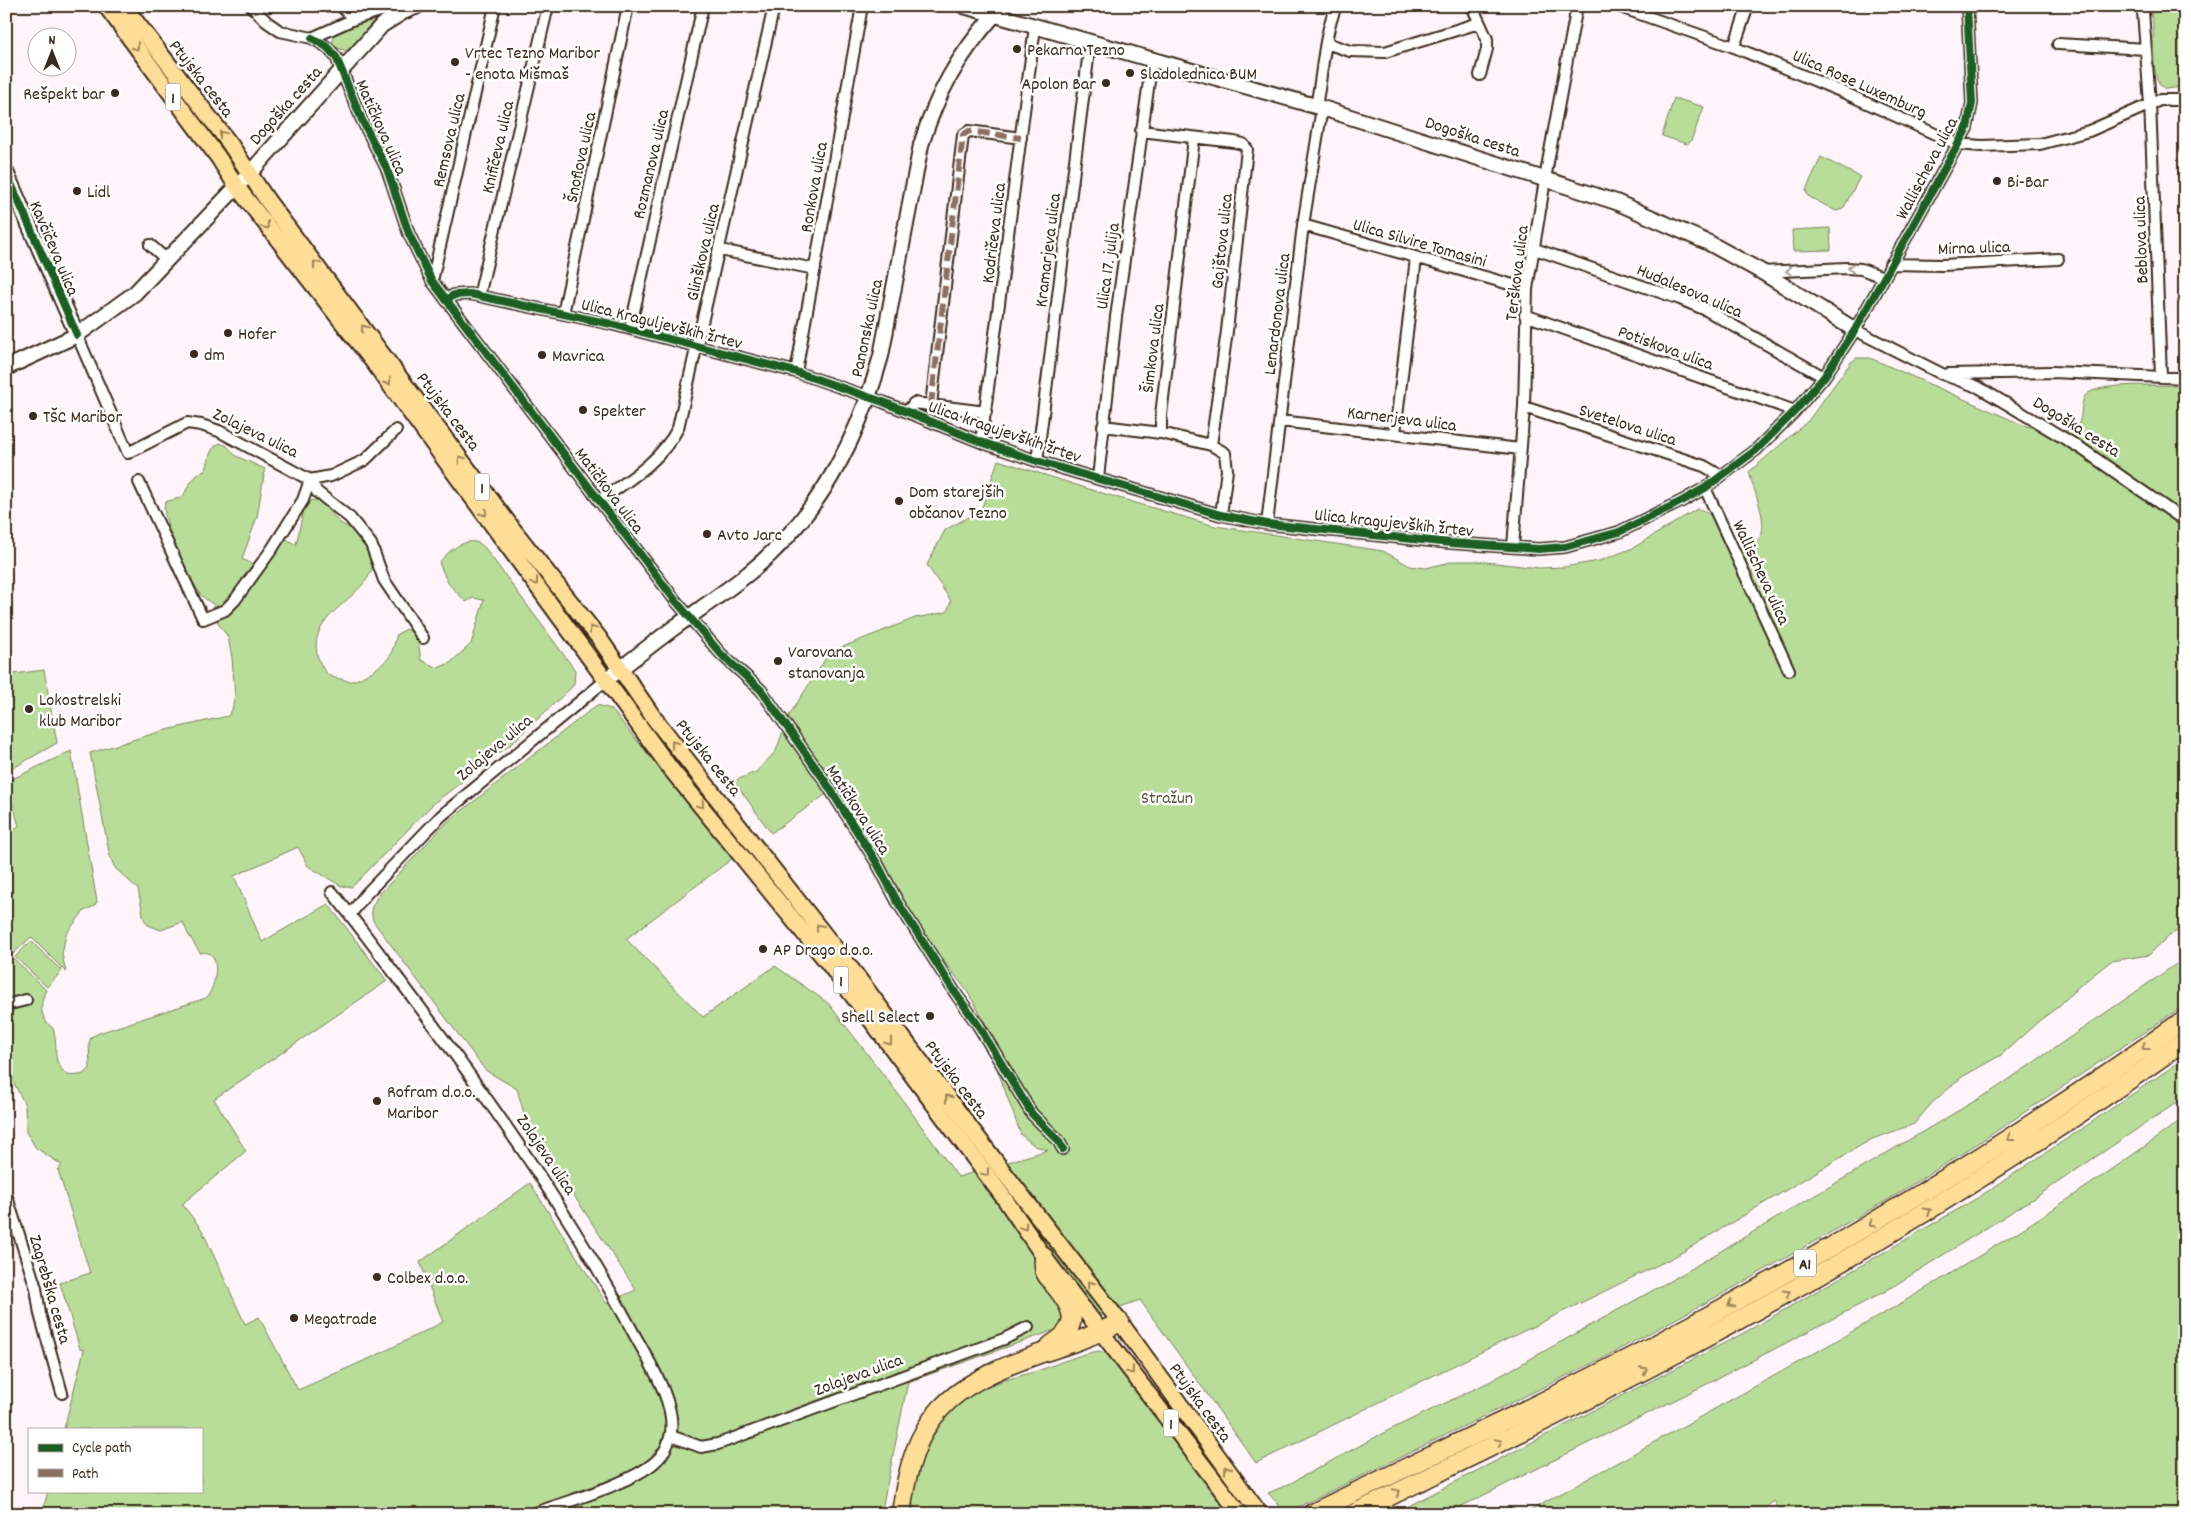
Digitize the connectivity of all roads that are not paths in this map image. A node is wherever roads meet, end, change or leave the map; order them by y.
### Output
1 (106, 6) edge
2 (124, 6) edge
3 (251, 6) edge
4 (341, 6) edge
5 (397, 6) edge
6 (418, 6) edge
7 (496, 6) edge
8 (548, 6) edge
9 (628, 6) edge
10 (702, 6) edge
11 (774, 6) edge
12 (862, 6) edge
13 (964, 6) edge
14 (1336, 6) edge
15 (1472, 6) edge
16 (1577, 6) edge
17 (1617, 6) edge
18 (1748, 6) edge
19 (1967, 6) edge
20 (2141, 6) edge
21 (998, 11) edge
22 (354, 19) junction
23 (1479, 23) junction
24 (1034, 27) junction
25 (312, 38) junction
26 (1090, 43) junction
27 (1326, 43) junction
28 (2058, 44) dead end
29 (1734, 47) junction
30 (2146, 49) junction
31 (1152, 60) junction
32 (341, 71) junction
33 (1480, 75) dead end
34 (2185, 100) edge
35 (2150, 103) junction
36 (1319, 107) junction
37 (1141, 131) junction
38 (1021, 138) junction
39 (1194, 138) junction
40 (1957, 144) junction
41 (6, 172) edge
42 (249, 174) junction
43 (1545, 179) junction
44 (237, 187) junction
45 (1303, 225) junction
46 (150, 245) dead end
47 (1535, 249) junction
48 (720, 250) junction
49 (1416, 258) junction
50 (2058, 259) dead end
51 (167, 260) junction
52 (1890, 264) junction
53 (815, 269) junction
54 (1762, 272) junction
55 (1883, 277) junction
56 (432, 281) junction
57 (1527, 289) junction
58 (479, 296) junction
59 (446, 300) junction
60 (563, 314) junction
61 (1525, 315) junction
62 (630, 329) junction
63 (1854, 330) junction
64 (77, 335) junction
65 (697, 346) junction
66 (6, 368) edge
67 (796, 372) junction
68 (1942, 374) junction
69 (2161, 376) junction
70 (1824, 377) junction
71 (2185, 378) edge
72 (869, 397) junction
73 (931, 405) junction
74 (1524, 407) junction
75 (1795, 411) junction
76 (907, 412) junction
77 (986, 412) junction
78 (1280, 421) junction
79 (1103, 426) junction
80 (396, 430) dead end
81 (1161, 433) junction
82 (1395, 433) junction
83 (981, 442) junction
84 (1212, 446) junction
85 (1520, 449) junction
86 (1037, 462) junction
87 (1720, 476) junction
88 (1098, 478) junction
89 (310, 480) junction
90 (139, 482) dead end
91 (1705, 488) junction
92 (599, 502) junction
93 (1221, 515) junction
94 (2185, 521) edge
95 (1267, 524) junction
96 (1513, 548) junction
97 (690, 617) junction
98 (422, 638) dead end
99 (621, 668) junction
100 (1789, 670) dead end
101 (606, 680) junction
102 (332, 892) dead end
103 (350, 914) junction
104 (26, 1000) dead end
105 (6, 1005) edge
106 (2185, 1019) edge
107 (2185, 1041) edge
108 (1063, 1149) dead end
109 (6, 1194) edge
110 (1044, 1257) junction
111 (1120, 1322) junction
112 (1028, 1327) dead end
113 (1102, 1332) junction
114 (1033, 1357) junction
115 (62, 1393) dead end
116 (671, 1436) junction
117 (908, 1480) junction
118 (1257, 1510) edge
119 (532, 1514) edge
120 (901, 1514) edge
121 (911, 1514) edge
122 (1240, 1514) edge
123 (1311, 1514) edge
124 (1353, 1514) edge

1 -> 44 main road, Ptujska cesta / 1
42 -> 2 main road, Ptujska cesta / 1
3 - 25 street
4 - 22 street
5 - 22 street
6 - 32 street, Dogoška cesta
7 - 56 street, Remsova ulica
8 - 58 street, Knifičeva ulica
9 - 60 street, Šnoflova ulica
10 - 62 street, Rozmanova ulica
11 - 48 street, Glinškova ulica
12 - 53 street, Ronkova ulica
13 - 21 street, Dogoška cesta
14 - 27 street, Lenardonova ulica
15 - 23 street
16 - 43 street, Terškova ulica
17 - 29 street, Ulica Rose Luxemburg
18 - 29 street
19 - 40 street, Wallischeva ulica
20 - 30 street, Beblova ulica
21 - 24 street, Dogoška cesta
21 - 72 street, Panonska ulica
22 - 25 street
23 - 27 street
23 - 33 street
24 - 26 street, Dogoška cesta
24 - 38 street, Kodričeva ulica
25 - 32 street, Matičkova ulica
26 - 31 street, Dogoška cesta
26 - 86 street, Kramarjeva ulica
27 - 36 street, Lenardonova ulica
28 - 30 street
29 - 40 street, Ulica Rose Luxemburg
30 - 35 street, Beblova ulica
31 - 36 street, Dogoška cesta
31 - 37 street, Ulica 17. julija
32 - 42 street, Dogoška cesta
32 - 56 street, Matičkova ulica
34 - 35 street
35 - 40 street, Ulica Rose Luxemburg
35 - 69 street, Beblova ulica
36 - 43 street, Dogoška cesta
36 - 45 street, Lenardonova ulica
37 - 39 street, Gajštova ulica
37 - 79 street, Ulica 17. julija
38 - 73 street
38 - 77 street, Kodričeva ulica
39 - 81 street, Šimkova ulica
39 - 84 street, Gajštova ulica
40 - 52 street, Wallischeva ulica
41 - 64 street, Kavčičeva ulica
42 - 44 street
99 -> 42 main road, Ptujska cesta / 1
43 - 47 street, Terškova ulica
43 - 54 street, Dogoška cesta
44 - 51 street
44 -> 101 main road, Ptujska cesta / 1
45 - 49 street, Ulica Silvire Tomasini
45 - 78 street, Lenardonova ulica
46 - 51 street
47 - 57 street, Terškova ulica
47 - 70 street, Hudalesova ulica
48 - 53 street
48 - 65 street, Glinškova ulica
49 - 57 street, Ulica Silvire Tomasini
49 - 82 street
50 - 52 street, Mirna ulica
51 - 64 street
52 - 55 street, Wallischeva ulica
53 - 67 street, Ronkova ulica
55 -> 54 street
54 - 63 street, Dogoška cesta
55 - 63 street, Wallischeva ulica
56 - 59 street, Matičkova ulica
57 - 61 street, Terškova ulica
58 - 59 street, Ulica Kraguljevških žrtev
58 - 60 street, Ulica Kraguljevških žrtev
59 - 92 street, Matičkova ulica
60 - 62 street, Ulica Kraguljevških žrtev
61 - 74 street, Terškova ulica
61 - 75 street, Potiskova ulica
62 - 65 street, Ulica Kraguljevških žrtev
63 - 68 street, Dogoška cesta
63 - 70 street, Ulica kragujevških žrtev
64 - 66 street
64 - 89 street, Zolajeva ulica
65 - 67 street, Ulica Kraguljevških žrtev
65 - 92 street, Glinškova ulica
67 - 72 street, Ulica Kraguljevških žrtev
68 - 69 street, Dogoška cesta
68 - 94 street, Dogoška cesta
69 - 71 street, Dogoška cesta
70 - 75 street, Ulica kragujevških žrtev
72 - 76 street, Ulica kragujevških žrtev
72 - 97 street, Panonska ulica
73 - 76 street
73 - 77 street
74 - 85 street, Terškova ulica
74 - 87 street, Svetelova ulica
75 - 87 street, Ulica kragujevških žrtev
76 - 83 street, Ulica kragujevških žrtev
77 - 83 street, Kodričeva ulica
78 - 82 street, Karnerjeva ulica
78 - 95 street, Lenardonova ulica
79 - 81 street
79 - 88 street, Ulica 17. julija
80 - 89 street, Zolajeva ulica
81 - 84 street
82 - 85 street, Karnerjeva ulica
83 - 86 street, Ulica kragujevških žrtev
84 - 93 street
85 - 96 street, Terškova ulica
86 - 88 street, Ulica kragujevških žrtev
87 - 91 street, Ulica kragujevških žrtev
88 - 93 street, Ulica kragujevških žrtev
89 - 90 street
89 - 98 street
91 - 96 street, Ulica kragujevških žrtev
91 - 100 street, Wallischeva ulica
92 - 97 street, Matičkova ulica
93 - 95 street, Ulica kragujevških žrtev
95 - 96 street, Ulica kragujevških žrtev
97 - 99 street, Panonska ulica
97 - 108 street, Matičkova ulica
99 - 101 street
111 -> 99 main road, Ptujska cesta / 1
101 - 103 street, Zolajeva ulica
101 -> 110 main road, Ptujska cesta / 1
102 - 103 street, Zolajeva ulica
103 - 116 street, Zolajeva ulica
104 - 105 street
106 -> 123 highway, A1
124 -> 107 highway, A1
109 - 115 street, Zagrebška cesta
110 - 113 main road, Ptujska cesta / 1
110 - 114 highway
111 - 113 highway
118 -> 111 main road, Ptujska cesta / 1
112 - 116 street, Zolajeva ulica
113 - 114 highway
113 -> 122 main road, Ptujska cesta / 1
114 - 117 highway
116 - 119 street
117 - 120 highway
117 - 121 highway

